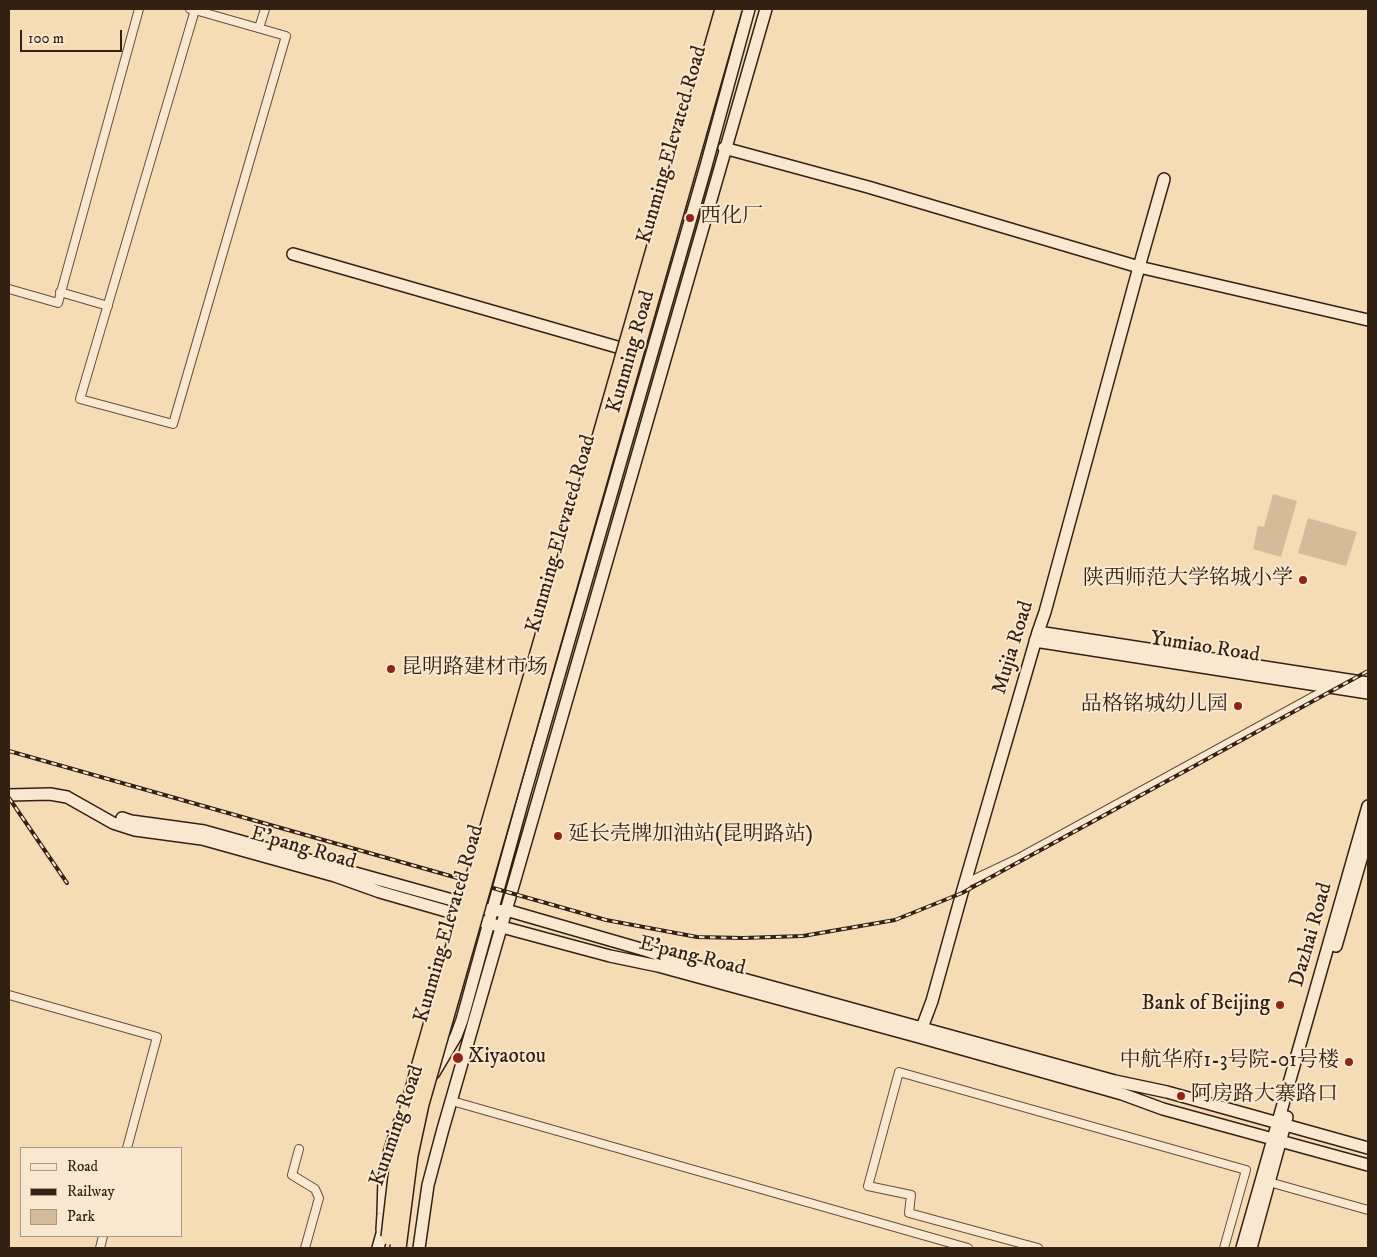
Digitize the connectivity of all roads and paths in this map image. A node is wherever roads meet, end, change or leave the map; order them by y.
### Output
1 (139, 9) edge
2 (192, 9) edge
3 (265, 9) edge
4 (723, 9) edge
5 (734, 9) edge
6 (749, 9) edge
7 (766, 9) edge
8 (259, 28) junction
9 (725, 148) junction
10 (1164, 178) dead end
11 (292, 254) dead end
12 (1139, 267) junction
13 (9, 289) edge
14 (60, 292) junction
15 (108, 306) junction
16 (1368, 320) edge
17 (650, 357) junction
18 (664, 361) junction
19 (1036, 637) junction
20 (1368, 683) edge
21 (1331, 687) junction
22 (1368, 693) edge
23 (9, 788) edge
24 (9, 795) edge
25 (1368, 806) edge
26 (1368, 835) edge
27 (964, 884) junction
28 (506, 910) junction
29 (492, 911) junction
30 (489, 923) junction
31 (502, 927) junction
32 (566, 927) junction
33 (562, 943) junction
34 (9, 995) edge
35 (920, 1032) junction
36 (430, 1081) junction
37 (452, 1101) junction
38 (1209, 1104) junction
39 (1204, 1120) junction
40 (1281, 1123) junction
41 (1277, 1140) junction
42 (127, 1147) edge
43 (1368, 1148) edge
44 (299, 1149) dead end
45 (1368, 1165) edge
46 (1270, 1182) junction
47 (1368, 1210) edge
48 (382, 1245) edge
49 (305, 1248) edge
50 (398, 1248) edge
51 (419, 1248) edge
52 (968, 1248) edge
53 (1038, 1248) edge
54 (1224, 1248) edge
55 (1242, 1248) edge
56 (1251, 1248) edge

1 - 14 street
2 - 8 street
2 - 15 street
3 - 8 street
4 - 48 highway, Kunming Elevated Road, bridge
5 - 50 highway, Kunming Elevated Road, bridge
6 - 17 main road, Kunming Road
7 - 9 main road, Kunming Road
8 - 15 street
9 - 12 main road
9 - 18 main road, Kunming Road
10 - 12 main road, Mujia Road
11 - 17 main road
12 - 16 main road
12 - 19 main road, Mujia Road
13 - 14 street
14 - 15 street
17 - 18 main road
17 - 29 main road, Kunming Road
18 - 28 main road, Kunming Road
19 - 20 main road, Yumiao Road
19 - 21 main road, Yumiao Road
19 - 27 main road, Mujia Road
21 - 22 main road, Yumiao Road
21 - 27 street
23 - 29 main road, E'pang Road
24 - 30 main road, E'pang Road
25 - 40 main road, Dazhai Road
26 - 40 main road, Dazhai Road
27 - 35 main road, Mujia Road
28 - 29 main road, E'pang Road
28 - 31 main road, Kunming Road
28 - 32 main road, E'pang Road
29 - 30 main road, Kunming Road
30 - 31 main road, E'pang Road
30 - 36 main road, Kunming Road
31 - 33 main road, E'pang Road
31 - 37 main road, Kunming Road
32 - 33 main road
32 - 35 main road, E'pang Road
33 - 35 main road, E'pang Road
34 - 42 street
35 - 38 main road, E'pang Road
35 - 39 main road, E'pang Road
36 - 48 main road, Kunming Road
36 - 48 main road
37 - 51 main road, Kunming Road
37 - 52 street
38 - 39 main road
38 - 40 main road, E'pang Road
39 - 41 main road, E'pang Road
40 - 41 main road, Dazhai Road
40 - 43 main road, E'pang Road
41 - 45 main road, E'pang Road
41 - 46 main road, Dazhai Road
41 - 55 main road, Dazhai Road
44 - 49 street
46 - 47 street
46 - 56 main road, Dazhai Road
53 - 54 street

